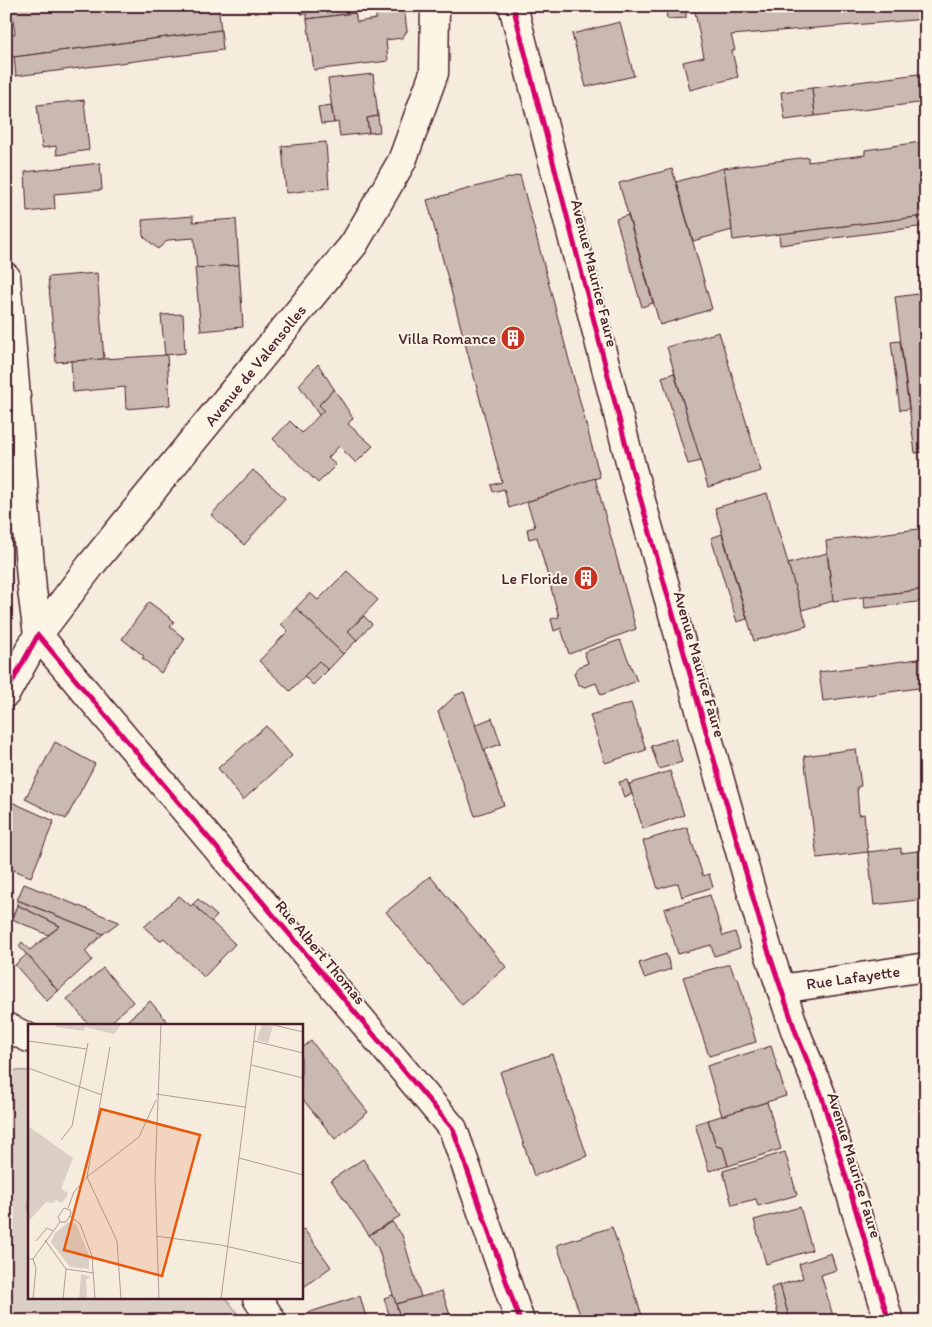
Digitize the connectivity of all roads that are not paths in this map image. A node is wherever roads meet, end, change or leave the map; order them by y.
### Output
1 (436, 6) edge
2 (513, 6) edge
3 (6, 277) edge
4 (38, 635) junction
5 (6, 693) edge
6 (926, 967) edge
7 (781, 989) junction
8 (6, 1027) edge
9 (28, 1038) edge
10 (258, 1300) edge
11 (272, 1321) edge
12 (520, 1321) edge
13 (889, 1321) edge

1 - 4 street, Avenue de Valensolles
2 - 7 street, Avenue Maurice Faure
3 - 4 street
4 - 5 street, Avenue de Valensolles
4 - 12 street, Rue Albert Thomas
6 - 7 street, Rue Lafayette
7 - 13 street, Avenue Maurice Faure
8 - 9 street
10 - 11 street

